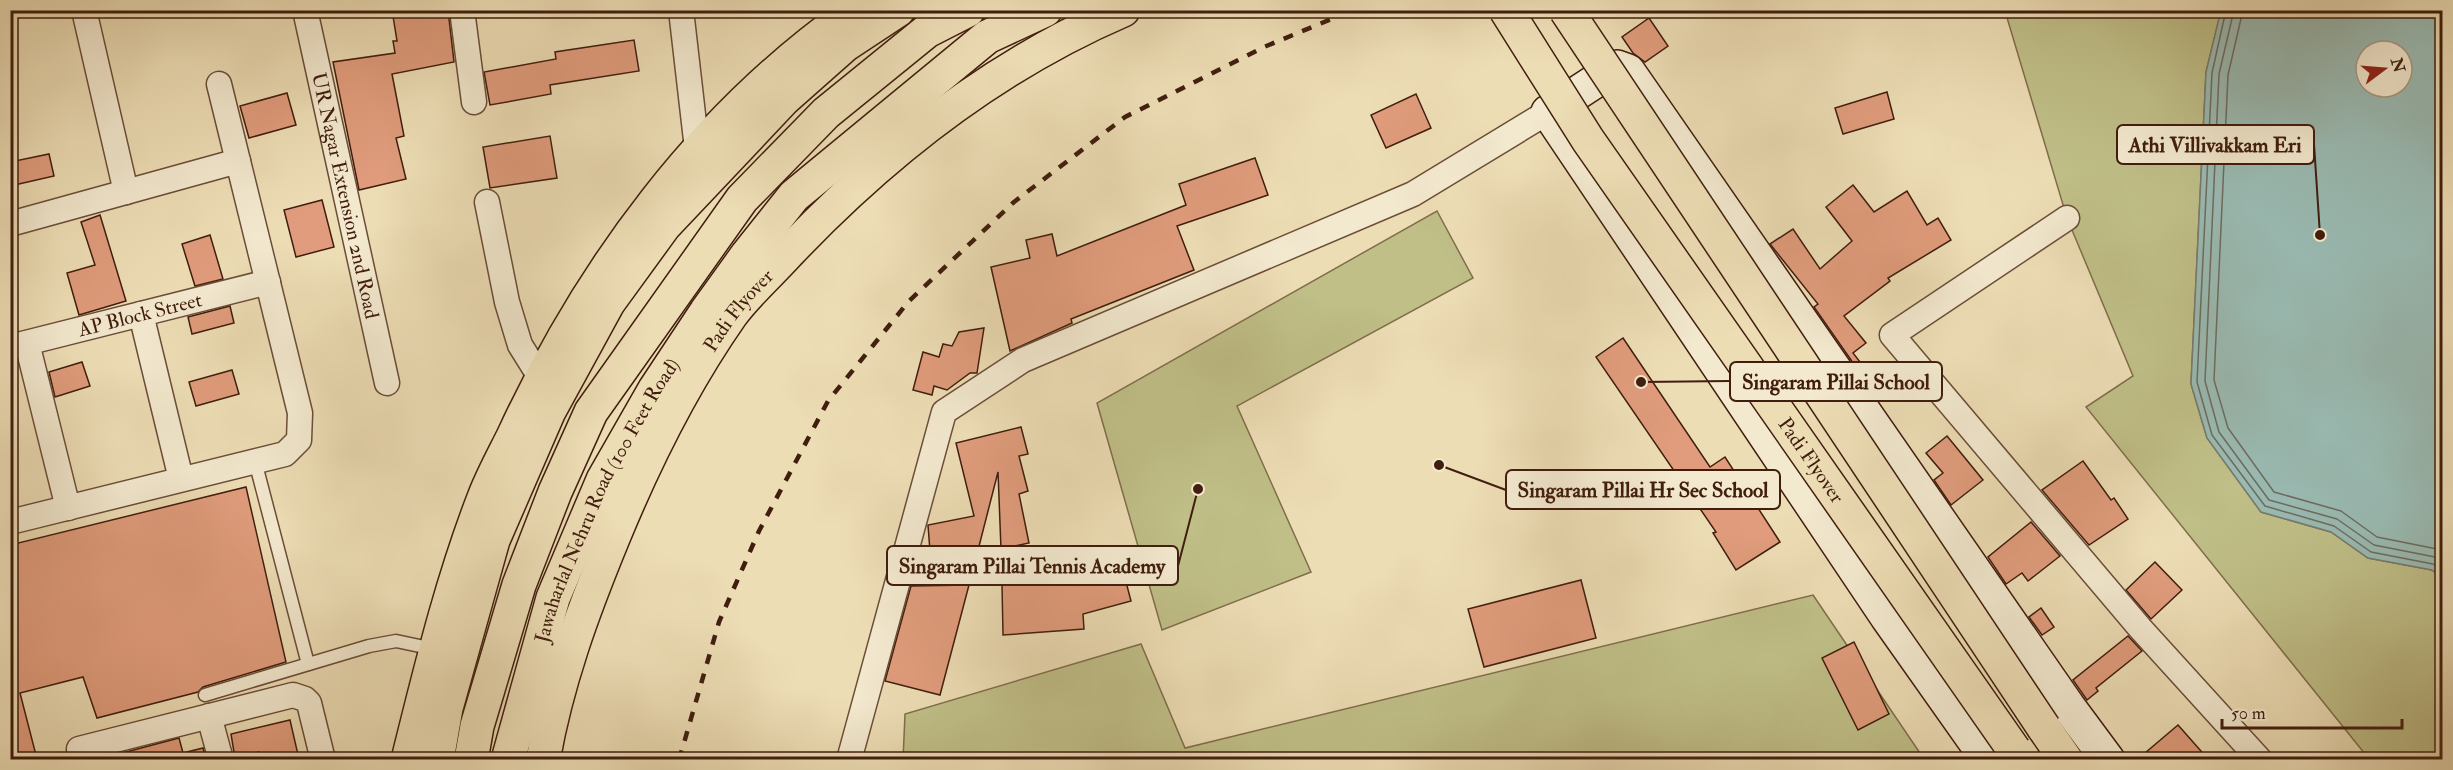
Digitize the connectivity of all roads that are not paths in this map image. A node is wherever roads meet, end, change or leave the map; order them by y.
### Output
1 (84, 10) edge
2 (304, 10) edge
3 (462, 10) edge
4 (681, 10) edge
5 (855, 10) edge
6 (898, 10) edge
7 (968, 10) edge
8 (1045, 10) edge
9 (1123, 10) edge
10 (1506, 10) edge
11 (1566, 10) edge
12 (219, 84) dead end
13 (474, 102) dead end
14 (1548, 112) junction
15 (697, 149) junction
16 (238, 161) junction
17 (126, 192) junction
18 (487, 202) dead end
19 (2067, 218) dead end
20 (10, 224) edge
21 (268, 282) junction
22 (141, 314) junction
23 (19, 345) edge
24 (540, 377) junction
25 (387, 383) dead end
26 (255, 461) junction
27 (181, 479) junction
28 (68, 508) junction
29 (10, 522) edge
30 (435, 649) junction
31 (308, 664) junction
32 (207, 705) junction
33 (79, 750) dead end
34 (220, 759) edge
35 (323, 759) edge
36 (408, 759) edge
37 (436, 759) edge
38 (471, 759) edge
39 (508, 759) edge
40 (543, 759) edge
41 (849, 759) edge
42 (1988, 759) edge
43 (2021, 759) edge
44 (2066, 759) edge
45 (2108, 759) edge
46 (2260, 759) edge

1 - 17 street
2 - 25 street, UR Nagar Extension 2nd Road
3 - 13 street
4 - 15 street
5 - 15 main road
6 - 37 main road
7 - 38 main road, Jawaharlal Nehru Road (100 Feet Road)
8 - 39 main road, Jawaharlal Nehru Road (100 Feet Road)
9 - 40 main road, Padi Flyover
10 - 43 main road, Padi Flyover, bridge
11 - 44 main road, bridge
12 - 16 street
14 - 41 street
14 - 42 street
14 - 45 street
15 - 24 main road
16 - 17 street
16 - 21 street
17 - 20 street
18 - 24 street
19 - 46 street
21 - 22 street, AP Block Street
21 - 26 street
22 - 23 street, AP Block Street
22 - 27 street
23 - 28 street
24 - 30 main road
26 - 27 street
26 - 31 lane
27 - 28 street
28 - 29 street
30 - 31 lane
30 - 36 main road
31 - 32 lane
32 - 33 street
32 - 34 street
32 - 35 street

